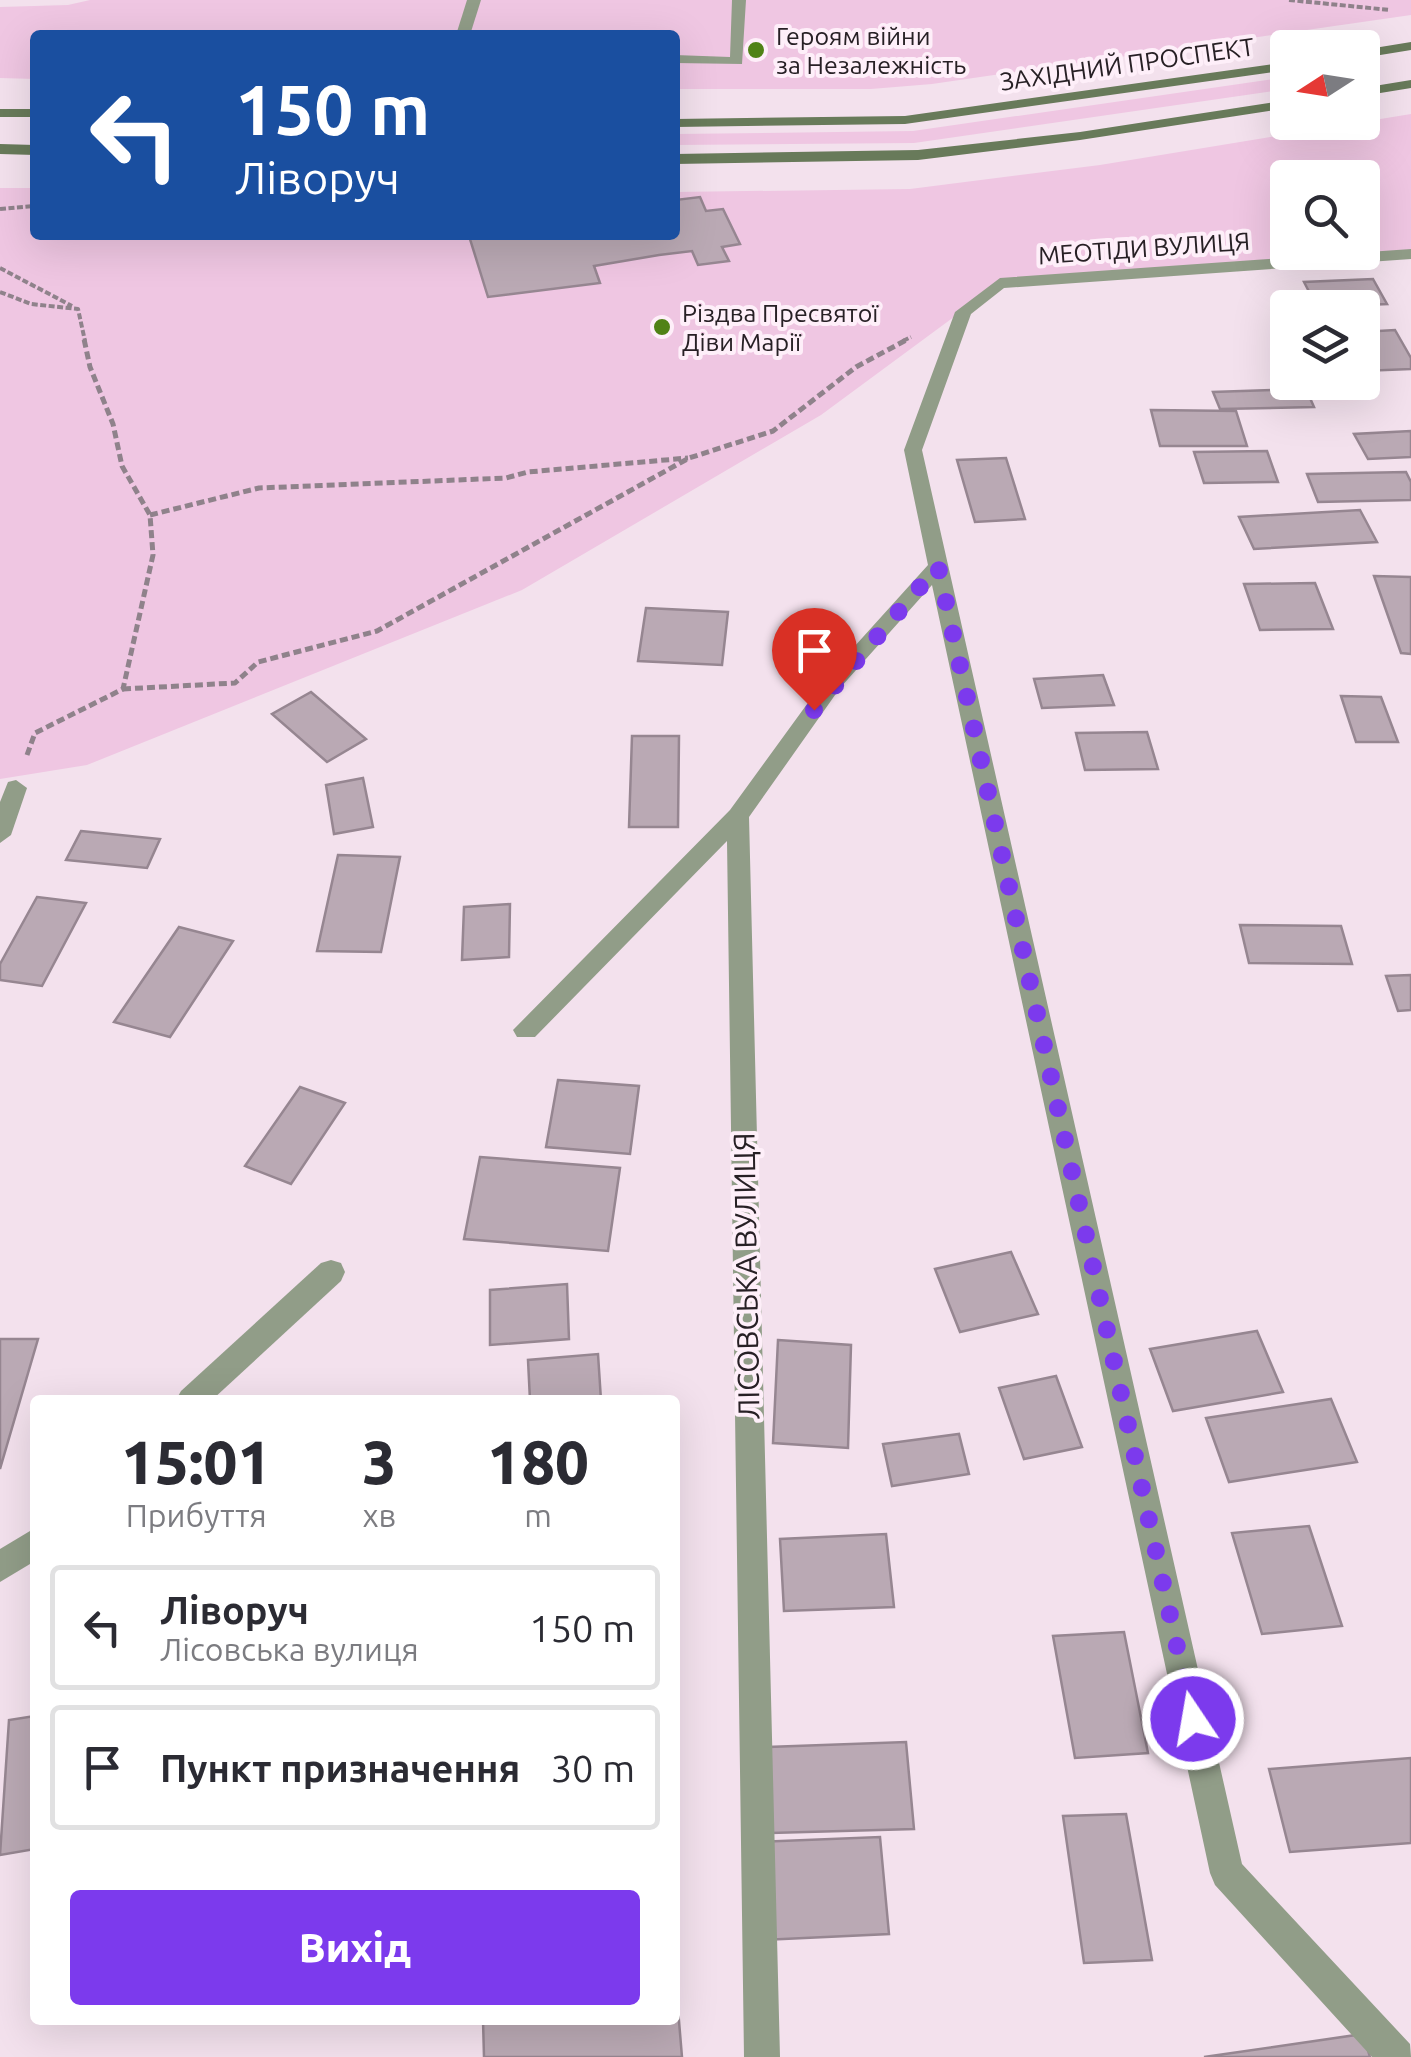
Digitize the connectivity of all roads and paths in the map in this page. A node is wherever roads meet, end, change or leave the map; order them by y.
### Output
1 (474, 0) edge
2 (739, 0) edge
3 (1288, 0) edge
4 (1394, 10) dead end
5 (465, 30) edge
6 (1411, 46) edge
7 (1380, 51) edge
8 (680, 60) edge
9 (1270, 69) edge
10 (1411, 84) edge
11 (1380, 89) edge
12 (1270, 107) edge
13 (0, 112) edge
14 (30, 113) edge
15 (680, 123) edge
16 (0, 149) edge
17 (30, 150) edge
18 (680, 160) edge
19 (30, 206) edge
20 (0, 209) edge
21 (1411, 254) edge
22 (0, 268) edge
23 (0, 292) edge
24 (78, 309) junction
25 (962, 312) junction
26 (689, 458) junction
27 (150, 516) junction
28 (938, 566) junction
29 (123, 689) junction
30 (16, 788) joint
31 (738, 816) junction
32 (0, 834) edge
33 (526, 1030) dead end
34 (330, 1272) dead end
35 (196, 1395) edge
36 (30, 1546) edge
37 (0, 1567) edge
38 (762, 2057) edge
39 (1397, 2057) edge

1 - 5 street
2 - 8 street
3 - 4 path
6 - 7 main road
9 - 15 main road, ЗАХІДНИЙ ПРОСПЕКТ
10 - 11 main road
12 - 18 main road
13 - 14 main road
16 - 17 main road
19 - 20 path
21 - 25 street, МЕОТІДИ ВУЛИЦЯ
22 - 24 path
23 - 24 path
24 - 27 path
25 - 26 path
25 - 28 street
26 - 27 path
26 - 29 path
27 - 29 path
28 - 31 street
28 - 39 street
29 - 30 path
30 - 32 street
31 - 33 street
31 - 38 street, ЛІСОВСЬКА ВУЛИЦЯ
34 - 35 street
36 - 37 street

